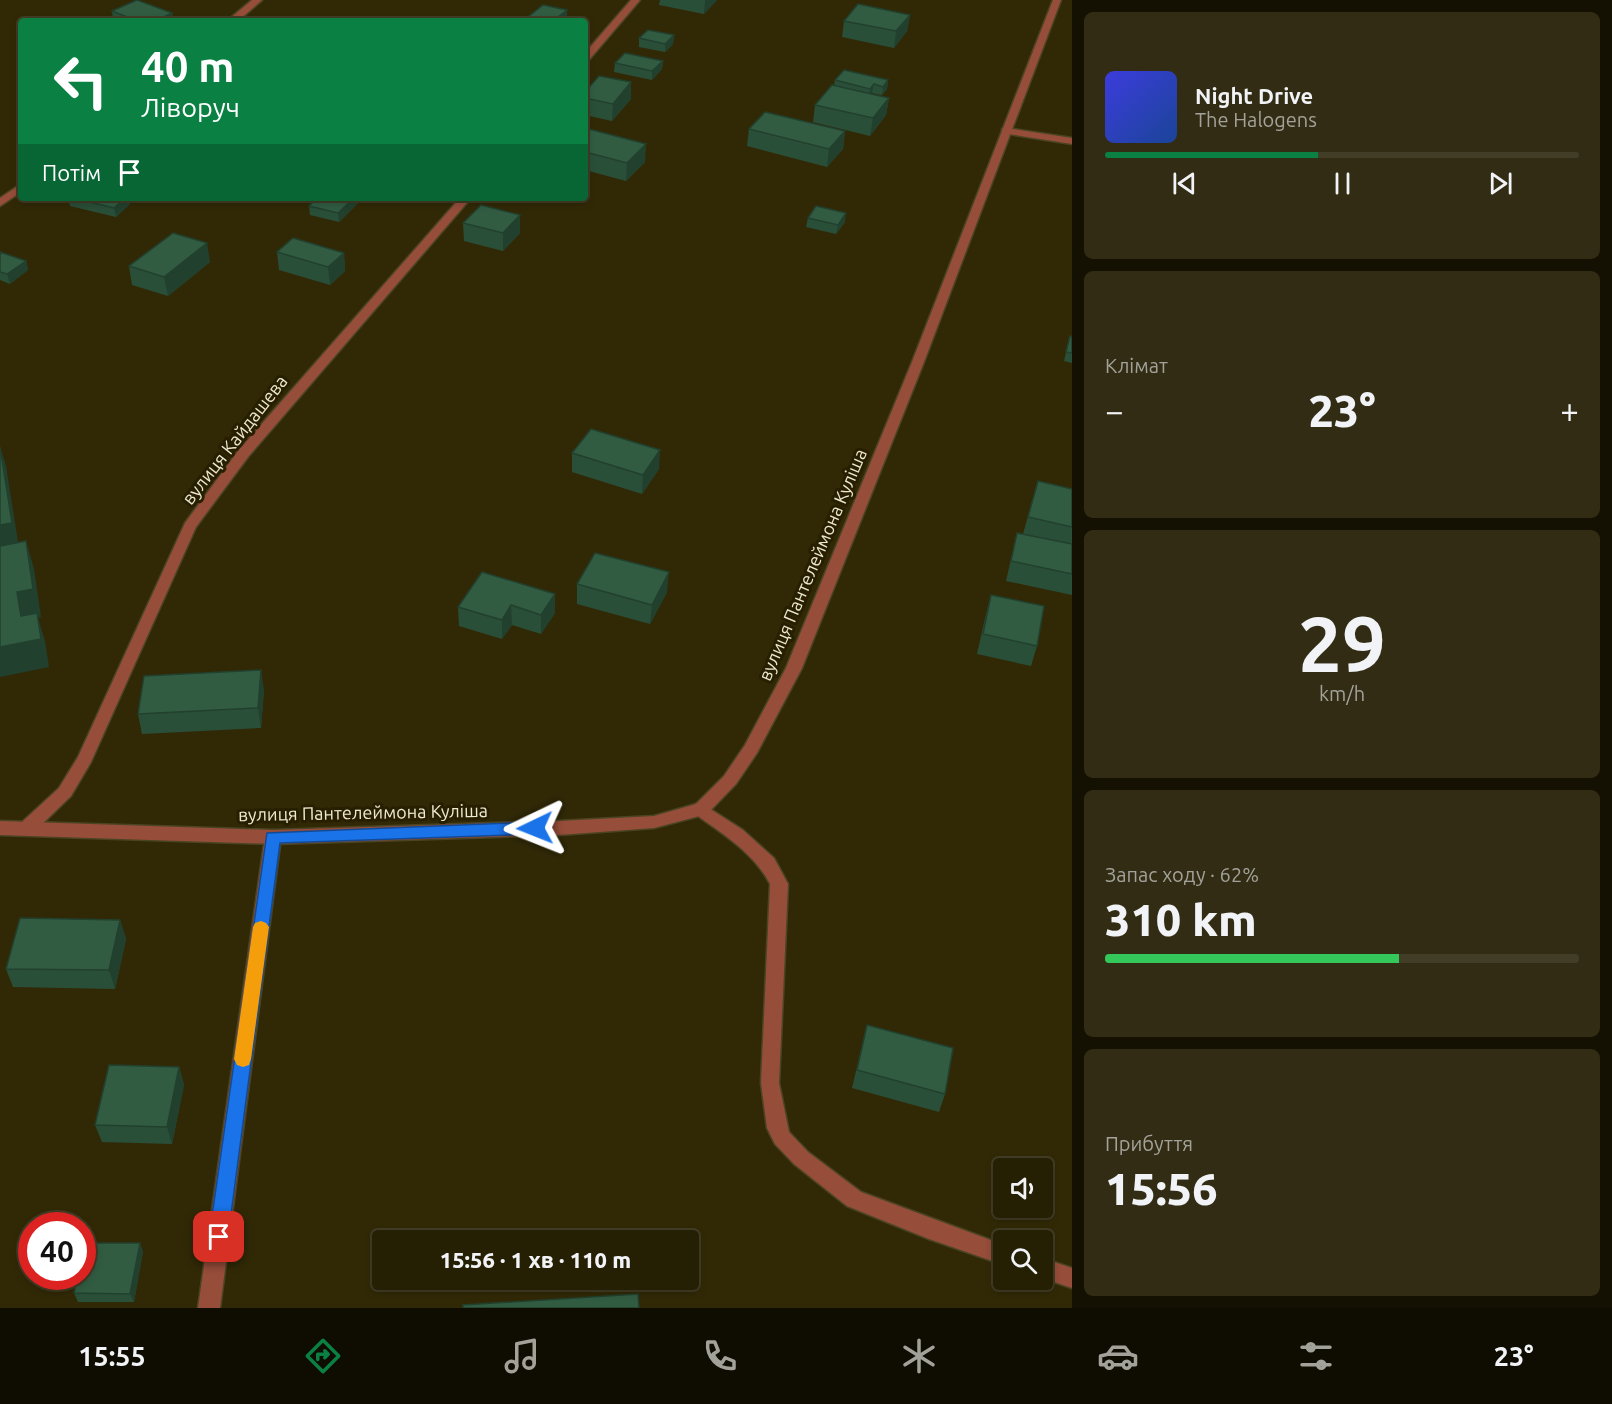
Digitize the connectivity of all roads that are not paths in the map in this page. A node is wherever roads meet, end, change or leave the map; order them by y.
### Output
1 (258, 0) edge
2 (636, 0) edge
3 (1057, 0) edge
4 (236, 18) edge
5 (588, 56) edge
6 (1006, 131) junction
7 (1072, 141) edge
8 (18, 189) edge
9 (463, 201) edge
10 (0, 203) edge
11 (701, 809) junction
12 (28, 827) junction
13 (0, 828) edge
14 (273, 837) junction
15 (993, 1251) edge
16 (1053, 1272) edge
17 (1072, 1278) edge
18 (209, 1308) edge

1 - 4 street
2 - 5 street
3 - 6 street, вулиця Пантелеймона Куліша
6 - 7 street
6 - 11 street, вулиця Пантелеймона Куліша
8 - 10 street
9 - 12 street, вулиця Кайдашева
11 - 14 street, вулиця Пантелеймона Куліша
11 - 15 street
12 - 13 street, вулиця Пантелеймона Куліша
12 - 14 street, вулиця Пантелеймона Куліша
14 - 18 street
16 - 17 street

